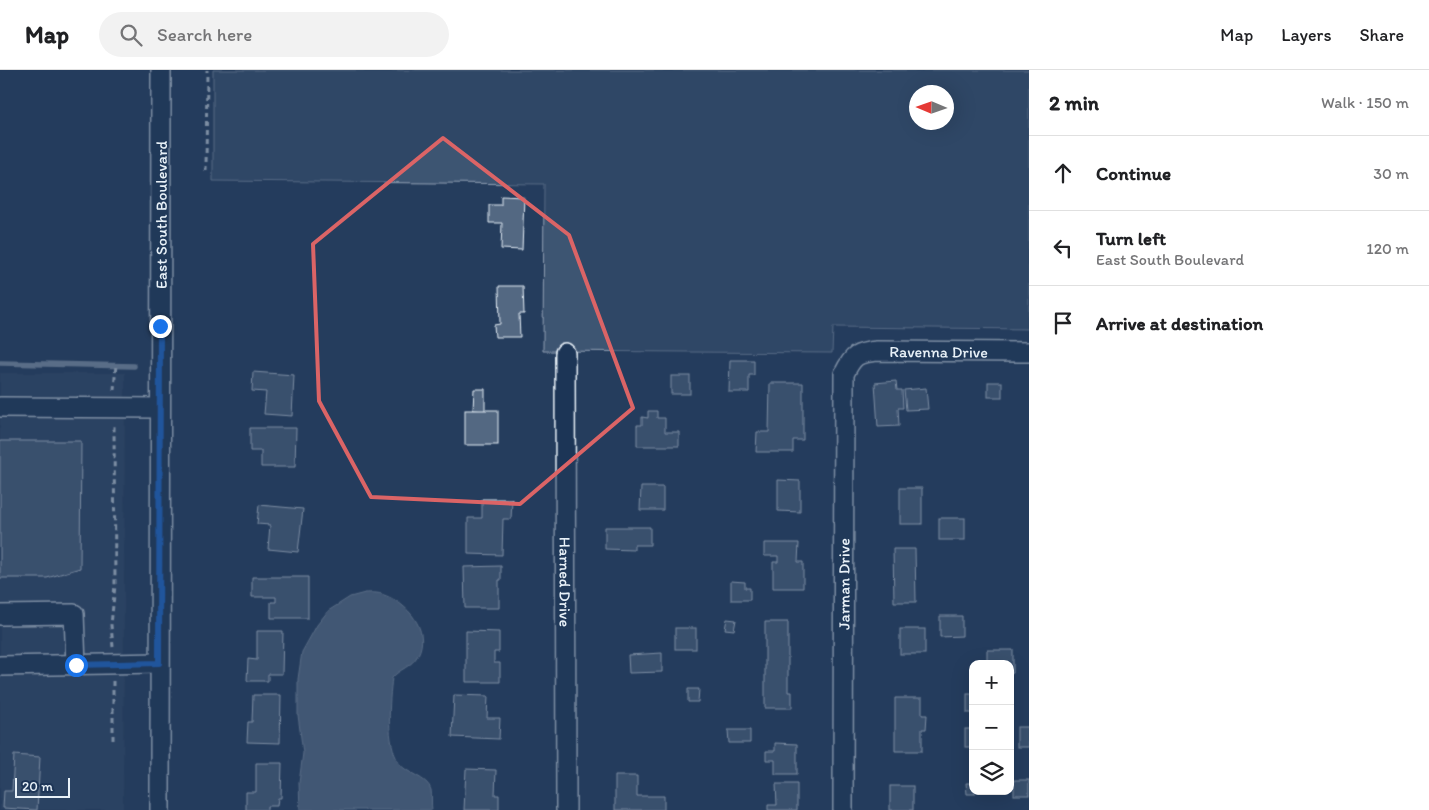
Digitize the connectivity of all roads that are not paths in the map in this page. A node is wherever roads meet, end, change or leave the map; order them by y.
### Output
1 (161, 70) edge
2 (565, 352) dead end
3 (1029, 352) edge
4 (851, 359) joint
5 (0, 408) edge
6 (160, 408) junction
7 (0, 615) edge
8 (159, 663) junction
9 (76, 665) junction
10 (0, 666) edge
11 (160, 810) edge
12 (566, 810) edge
13 (843, 810) edge

1 - 6 street, East South Boulevard
2 - 12 street, Harned Drive
3 - 4 street, Ravenna Drive
4 - 13 street, Jarman Drive
5 - 6 street
6 - 8 street, East South Boulevard
7 - 9 street
8 - 9 street
8 - 11 street, East South Boulevard
9 - 10 street

